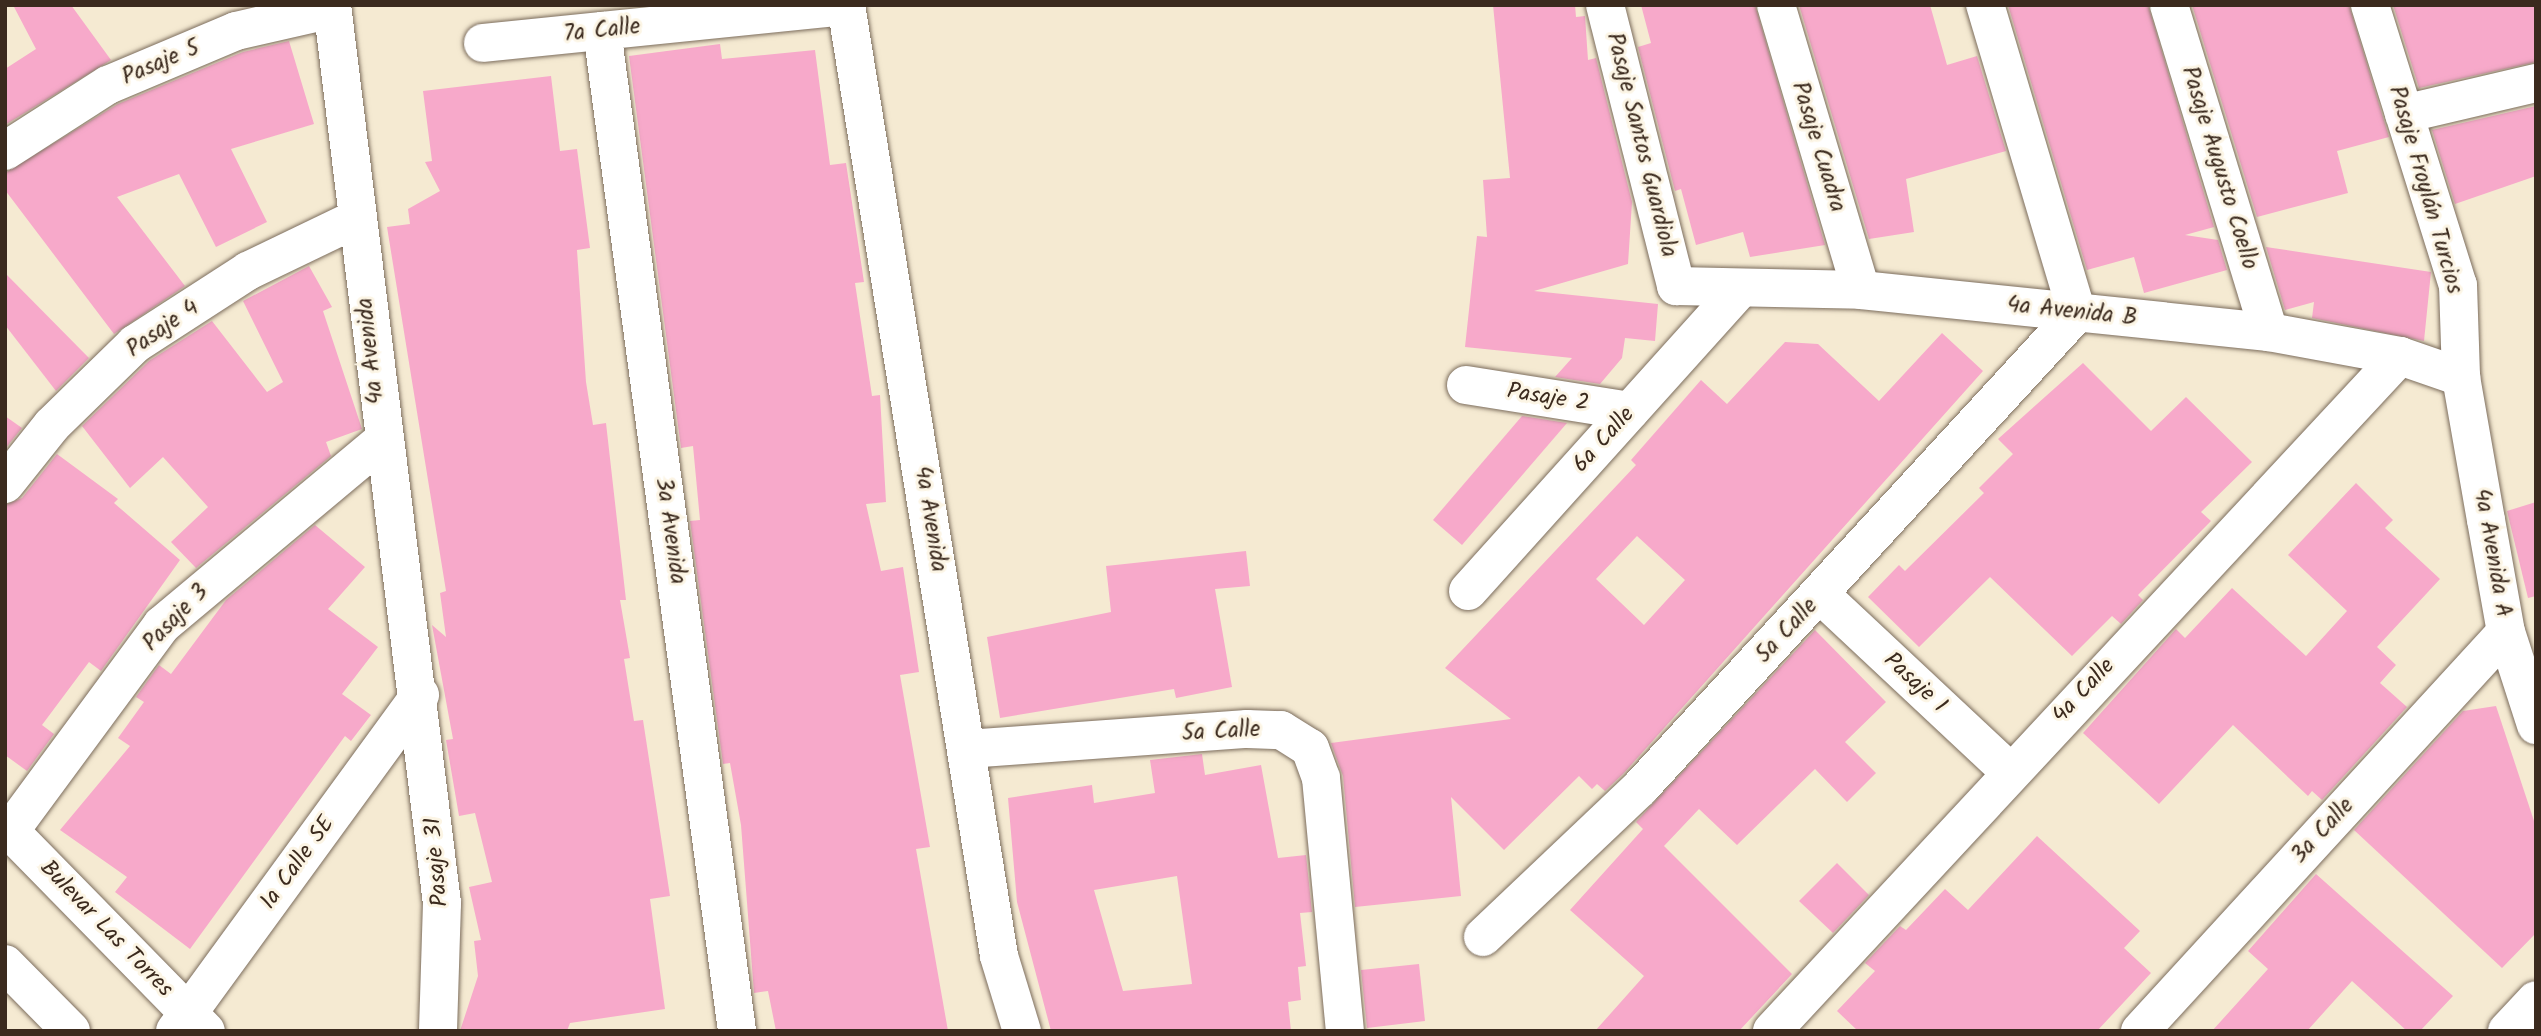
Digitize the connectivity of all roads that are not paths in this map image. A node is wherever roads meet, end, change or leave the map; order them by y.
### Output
1 (846, 5) edge
2 (1605, 5) edge
3 (1776, 5) edge
4 (1985, 5) edge
5 (2169, 5) edge
6 (2370, 5) edge
7 (332, 7) edge
8 (546, 21) edge
9 (603, 31) junction
10 (483, 43) dead end
11 (2536, 83) edge
12 (2404, 114) junction
13 (5, 151) edge
14 (356, 219) junction
15 (1676, 286) joint
16 (1740, 289) junction
17 (1861, 290) junction
18 (2077, 313) junction
19 (2269, 332) junction
20 (2400, 356) junction
21 (2461, 377) junction
22 (1466, 385) dead end
23 (1630, 411) junction
24 (381, 442) junction
25 (5, 484) edge
26 (1468, 591) dead end
27 (1821, 595) junction
28 (2506, 632) junction
29 (420, 695) junction
30 (2536, 725) edge
31 (967, 749) junction
32 (2009, 771) junction
33 (8, 829) edge
34 (1483, 937) dead end
35 (5, 964) edge
36 (2536, 1000) edge
37 (190, 1025) edge
38 (71, 1031) edge
39 (438, 1031) edge
40 (737, 1031) edge
41 (1022, 1031) edge
42 (1345, 1031) edge
43 (1772, 1031) edge
44 (2140, 1031) edge
45 (2507, 1031) edge

1 - 9 street, 7a Calle
1 - 31 street, 4a Avenida
2 - 15 street, Pasaje Santos Guardiola
3 - 17 street, Pasaje Cuadra
4 - 18 street
5 - 19 street, Pasaje Augusto Coello
6 - 12 street, Pasaje Froylán Turcios
7 - 13 street, Pasaje 5
7 - 14 street, 4a Avenida
8 - 9 street, 7a Calle
8 - 10 street, 7a Calle
9 - 40 street, 3a Avenida
11 - 12 street
12 - 21 street, Pasaje Froylán Turcios
14 - 24 street, 4a Avenida
14 - 25 street, Pasaje 4
15 - 16 street, 4a Avenida B
16 - 17 street, 4a Avenida B
16 - 23 street, 6a Calle
17 - 18 street, 4a Avenida B
18 - 19 street, 4a Avenida B
18 - 27 street, 5a Calle
19 - 20 street, 4a Avenida B
20 - 21 street, 4a Avenida B
20 - 32 street, 4a Calle
21 - 28 street, 4a Avenida A
22 - 23 street, Pasaje 2
23 - 26 street, 6a Calle
24 - 29 street, 4a Avenida
24 - 33 street, Pasaje 3
27 - 32 street, Pasaje 1
27 - 34 street, 5a Calle
28 - 30 street, 4a Avenida A
28 - 44 street, 3a Calle
29 - 37 street, 1a Calle SE
29 - 39 street, Pasaje 31
31 - 41 street, 4a Avenida
31 - 42 street, 5a Calle
32 - 43 street, 4a Calle
33 - 37 street, Bulevar Las Torres
35 - 38 street
36 - 45 street

